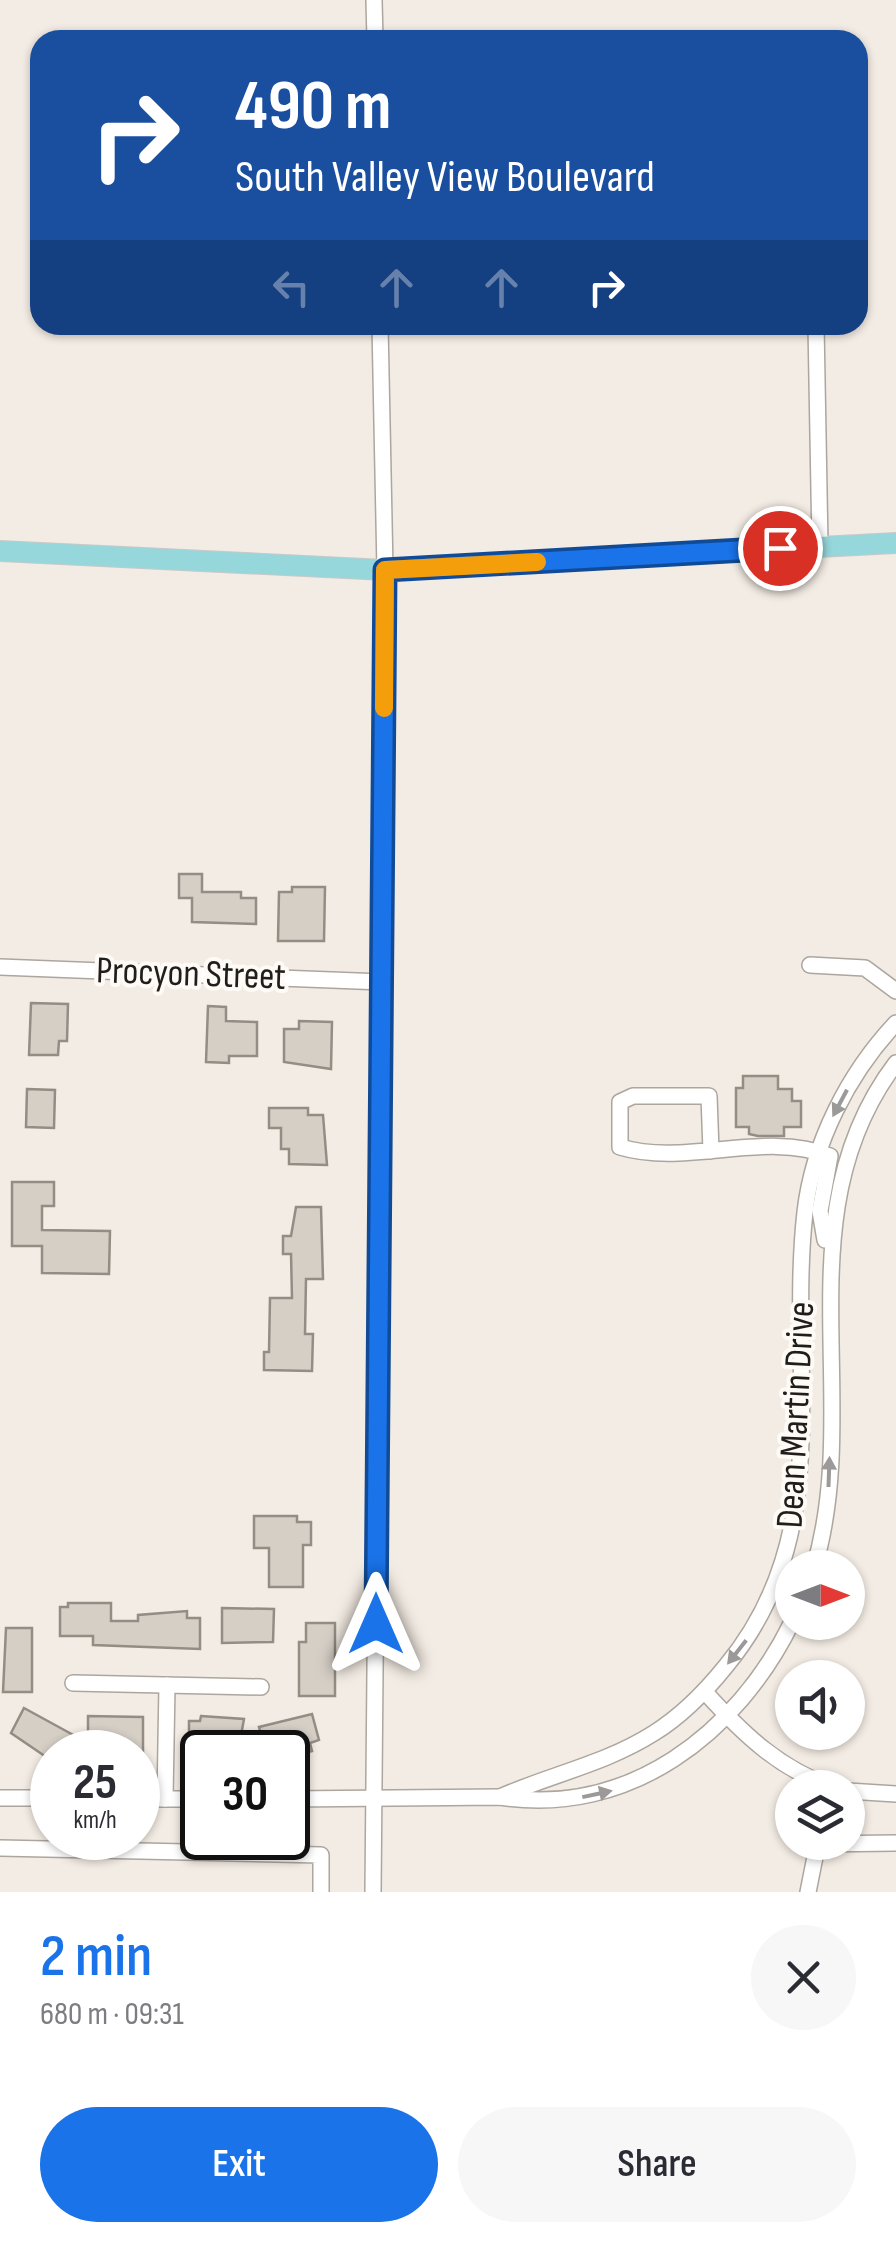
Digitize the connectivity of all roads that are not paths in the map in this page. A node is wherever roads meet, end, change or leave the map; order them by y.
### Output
1 (374, 0) edge
2 (375, 30) edge
3 (380, 335) edge
4 (816, 335) edge
5 (896, 543) edge
6 (820, 546) junction
7 (0, 551) edge
8 (385, 570) junction
9 (810, 965) dead end
10 (0, 967) edge
11 (383, 982) junction
12 (896, 991) edge
13 (896, 1023) edge
14 (896, 1063) edge
15 (711, 1151) junction
16 (820, 1152) junction
17 (830, 1258) junction
18 (802, 1301) junction
19 (830, 1302) junction
20 (818, 1550) edge
21 (782, 1640) edge
22 (73, 1683) dead end
23 (167, 1685) junction
24 (261, 1686) dead end
25 (706, 1692) junction
26 (728, 1717) junction
27 (798, 1770) edge
28 (865, 1792) edge
29 (896, 1794) edge
30 (500, 1797) junction
31 (0, 1798) edge
32 (30, 1798) edge
33 (310, 1799) edge
34 (374, 1799) junction
35 (160, 1800) edge
36 (165, 1800) junction
37 (180, 1800) edge
38 (865, 1843) edge
39 (896, 1843) edge
40 (0, 1848) edge
41 (814, 1860) edge
42 (321, 1892) edge
43 (373, 1892) edge
44 (808, 1892) edge

1 - 2 street
3 - 8 street
4 - 6 street
5 - 6 main road
6 - 8 main road
7 - 8 main road
8 - 11 street
9 - 12 street
10 - 11 street, Procyon Street
11 - 34 street
13 -> 16 street, Dean Martin Drive
14 - 17 street, Dean Martin Drive
15 - 15 street
15 - 16 street
16 - 17 street
16 - 18 street, Dean Martin Drive
17 - 19 street, Dean Martin Drive
18 - 19 street
18 -> 25 street, Dean Martin Drive
20 -> 19 street, Dean Martin Drive
21 - 26 street, Dean Martin Drive
22 - 23 street
23 - 24 street
23 - 36 street
25 - 26 street
25 - 30 street, Dean Martin Drive
26 - 27 street
30 -> 26 street, Dean Martin Drive
28 - 29 street
30 - 34 street, Dean Martin Drive
31 - 32 street
33 - 34 street, Dean Martin Drive
34 - 43 street
35 - 36 street
36 - 37 street
38 - 39 street
40 - 42 street
41 - 44 street

